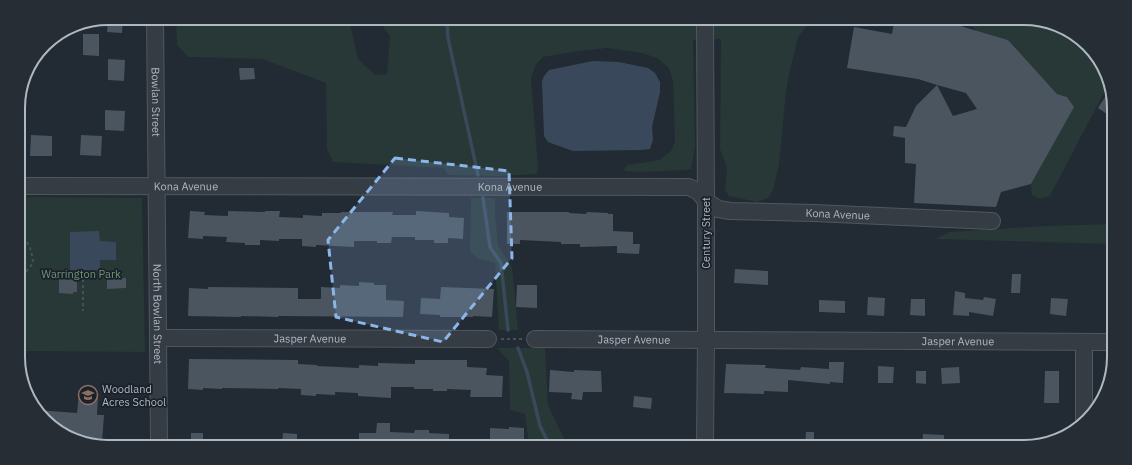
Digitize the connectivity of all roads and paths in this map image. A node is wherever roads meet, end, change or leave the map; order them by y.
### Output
1 (155, 25) edge
2 (705, 25) edge
3 (25, 186) edge
4 (157, 186) junction
5 (706, 201) junction
6 (992, 221) dead end
7 (25, 238) edge
8 (25, 273) edge
9 (83, 279) dead end
10 (83, 311) dead end
11 (158, 338) junction
12 (488, 339) joint
13 (535, 339) joint
14 (706, 339) junction
15 (1084, 342) junction
16 (1107, 342) edge
17 (1084, 414) edge
18 (159, 440) edge
19 (704, 440) edge

1 - 4 street, Bowlan Street
2 - 5 street, Century Street
3 - 4 street, Kona Avenue
4 - 5 street, Kona Avenue
4 - 11 street, North Bowlan Street
5 - 6 street, Kona Avenue
5 - 14 street, Century Street
7 - 8 path
9 - 10 path
11 - 12 street, Jasper Avenue
11 - 18 street, North Bowlan Street
12 - 13 path
13 - 14 street, Jasper Avenue
14 - 15 street, Jasper Avenue
14 - 19 street, Century Street
15 - 16 street, Jasper Avenue
15 - 17 street

